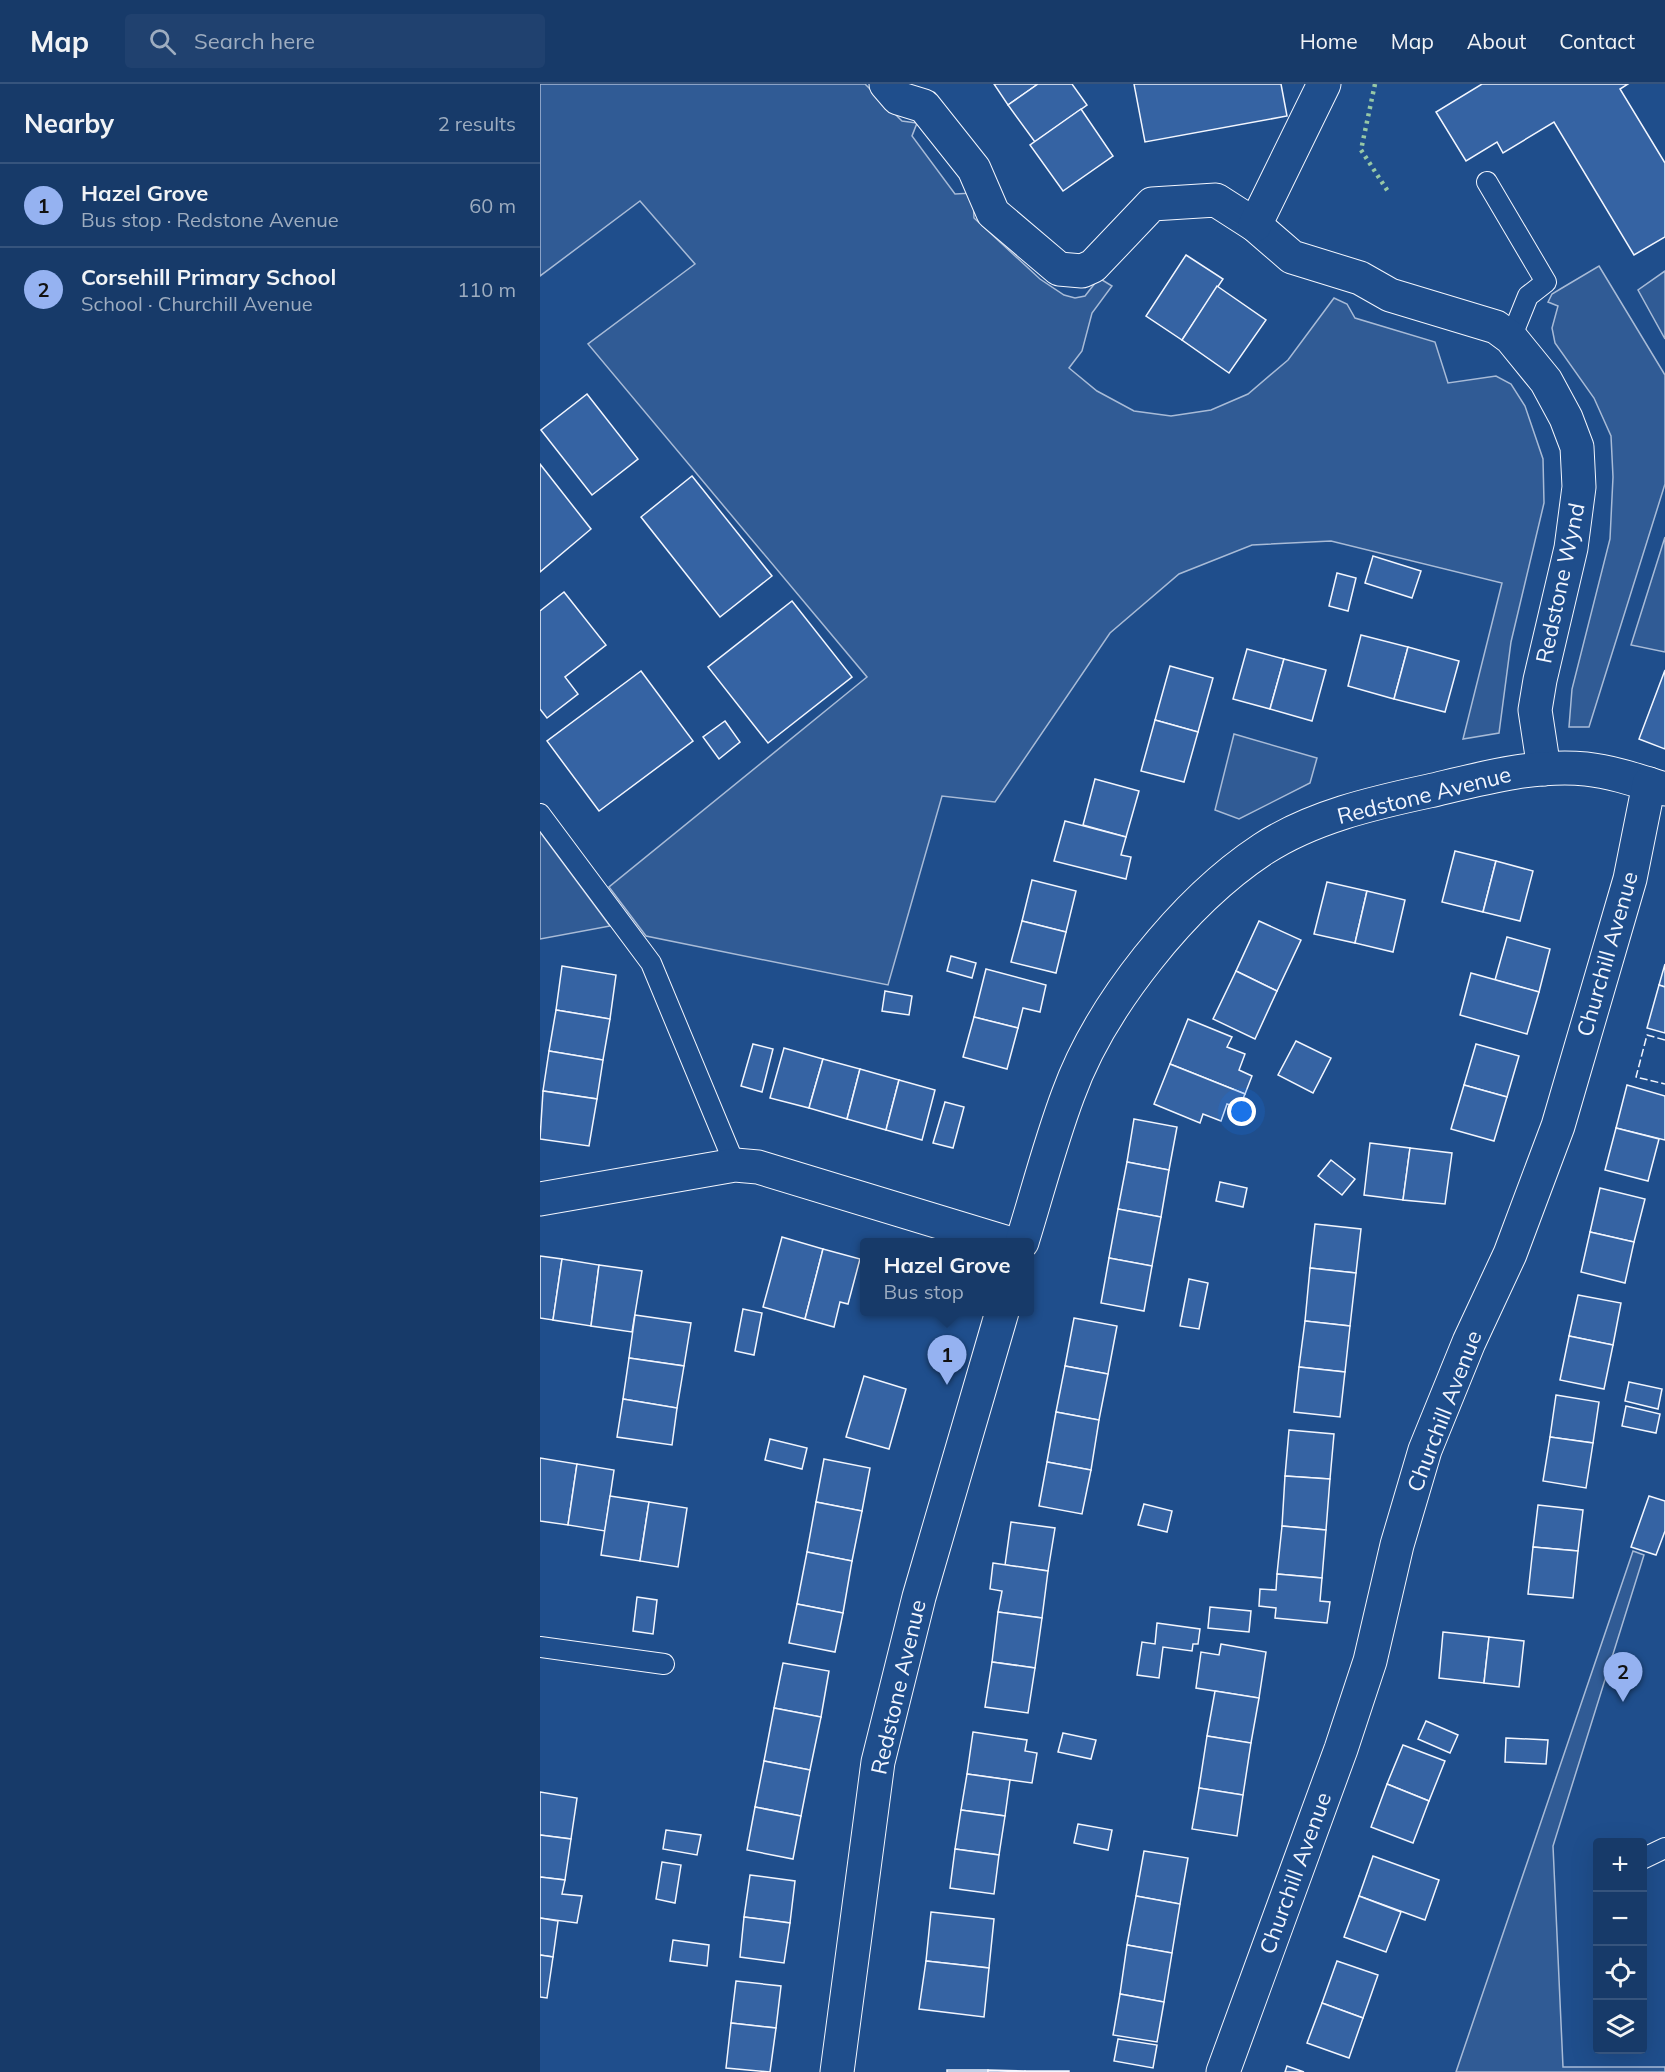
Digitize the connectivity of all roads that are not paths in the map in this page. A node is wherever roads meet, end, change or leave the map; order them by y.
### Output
1 (886, 84) edge
2 (1324, 84) edge
3 (1486, 182) dead end
4 (1255, 225) junction
5 (1511, 338) junction
6 (1544, 769) junction
7 (1657, 786) edge
8 (540, 814) edge
9 (735, 1166) junction
10 (540, 1199) edge
11 (992, 1238) edge
12 (1023, 1238) edge
13 (1001, 1316) edge
14 (540, 1647) edge
15 (664, 1664) dead end
16 (1665, 1848) edge
17 (1647, 1857) edge
18 (837, 2072) edge
19 (1223, 2072) edge

1 - 4 street, Redstone Wynd
2 - 4 street
3 - 5 lane
4 - 5 street, Redstone Wynd
5 - 6 street, Redstone Wynd
6 - 7 street, Redstone Avenue
6 - 12 street, Redstone Avenue
7 - 19 street, Churchill Avenue
8 - 9 lane
9 - 10 street
9 - 11 street
13 - 18 street, Redstone Avenue
14 - 15 lane
16 - 17 lane

